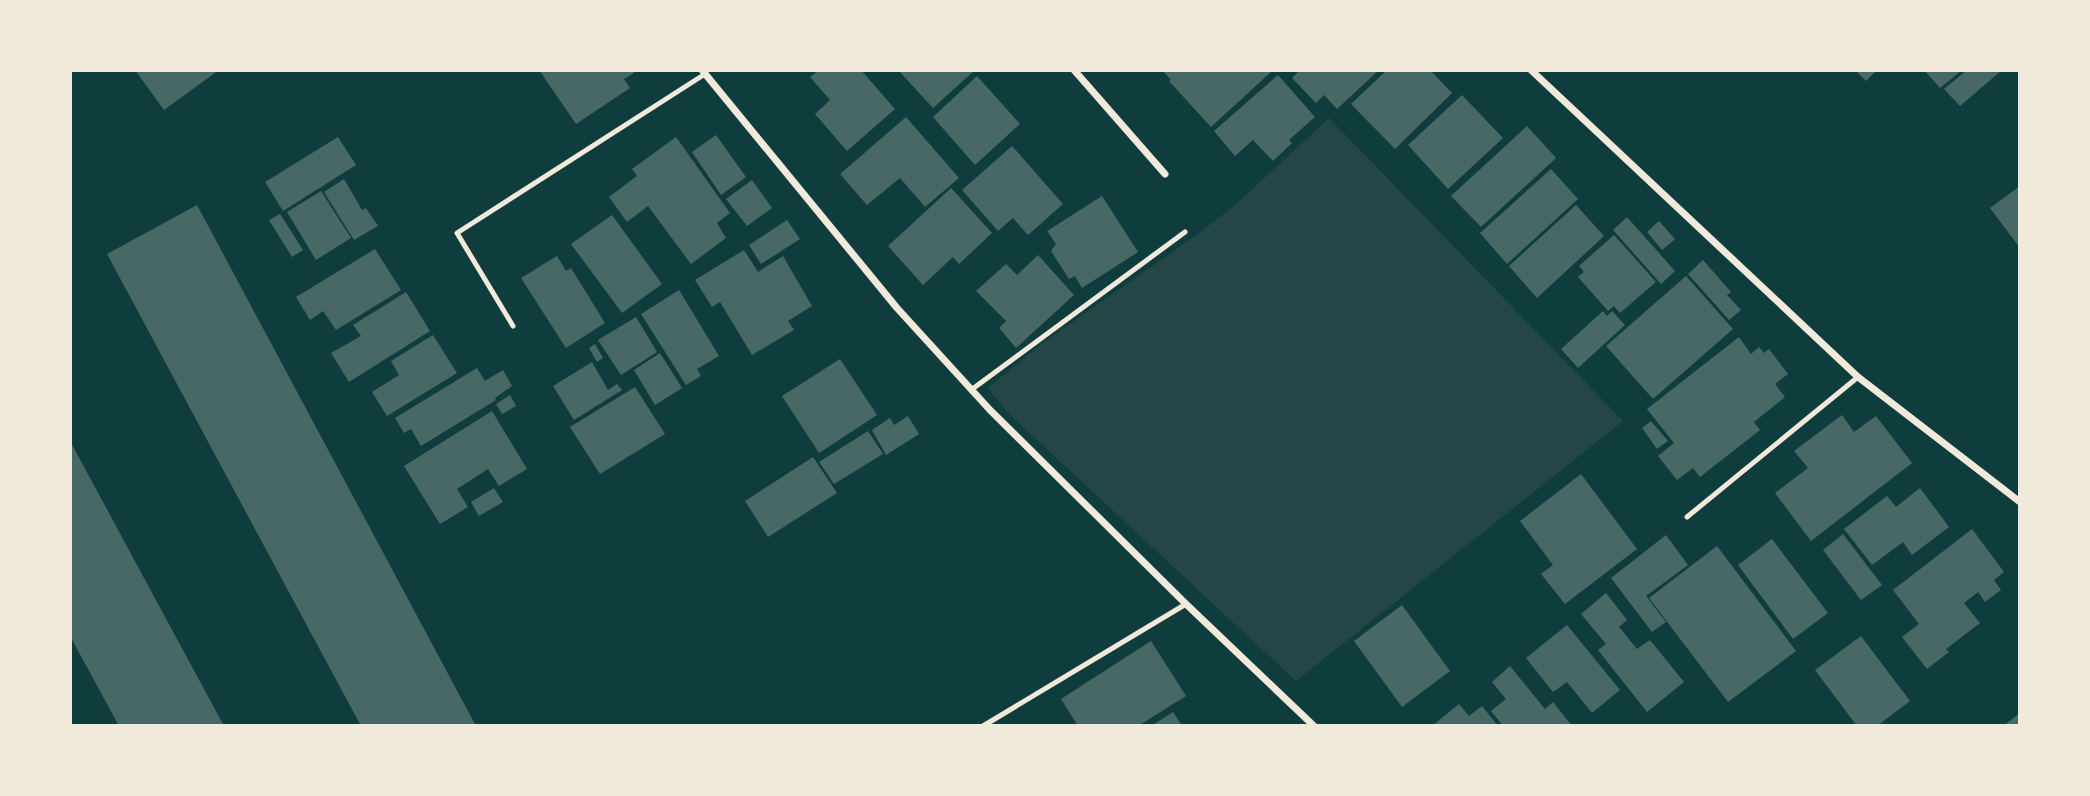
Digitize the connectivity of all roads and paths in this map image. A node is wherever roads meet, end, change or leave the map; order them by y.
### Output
1 (1074, 70) edge
2 (1531, 70) edge
3 (703, 72) edge
4 (1165, 174) dead end
5 (1185, 232) dead end
6 (513, 326) dead end
7 (1858, 377) junction
8 (971, 390) junction
9 (2019, 499) edge
10 (1687, 517) dead end
11 (1186, 604) junction
12 (983, 726) edge
13 (1314, 726) edge

1 - 4 street
2 - 7 street
3 - 6 lane
3 - 8 street
5 - 8 lane
7 - 9 street
7 - 10 lane
8 - 11 street
11 - 12 lane
11 - 13 street

